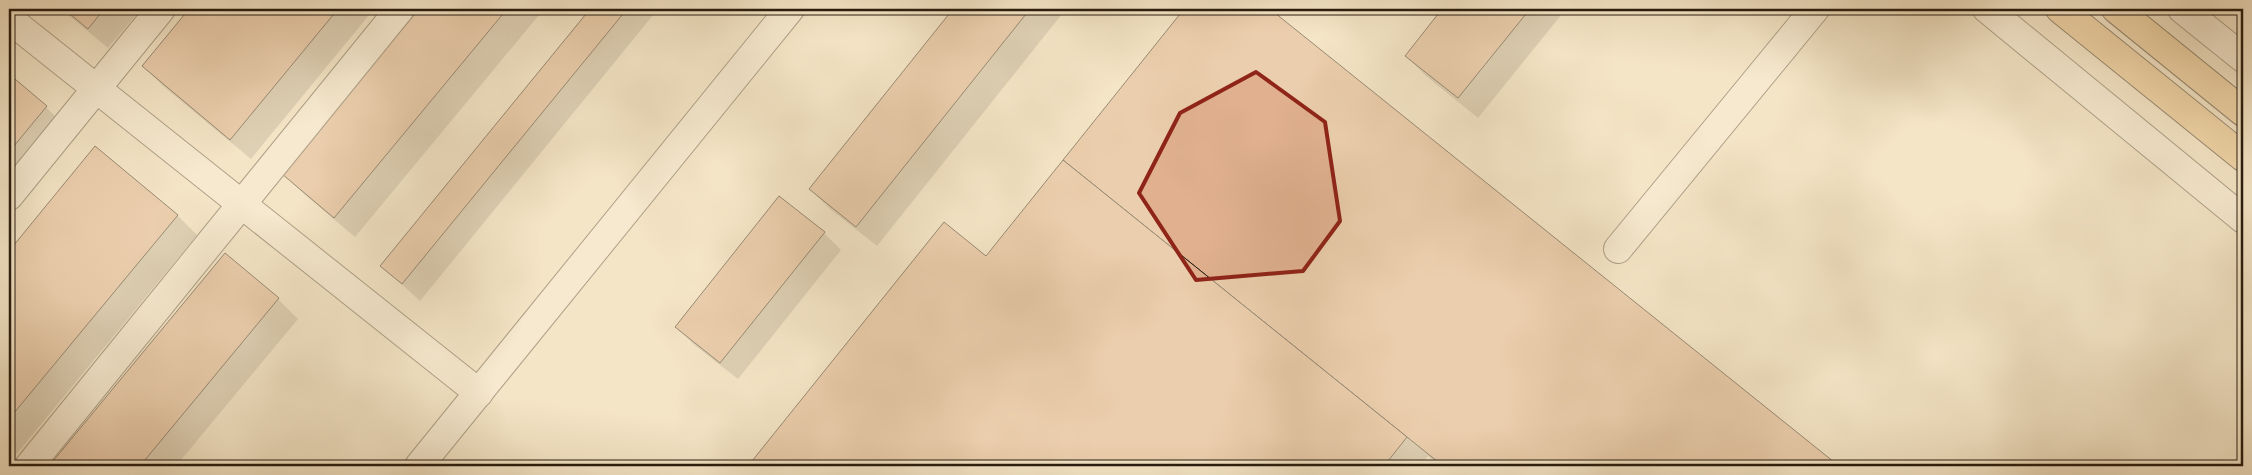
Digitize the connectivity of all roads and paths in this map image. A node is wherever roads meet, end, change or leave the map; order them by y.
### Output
1 (160, 9) edge
2 (400, 9) edge
3 (790, 9) edge
4 (1815, 9) edge
5 (1987, 9) edge
6 (2060, 9) edge
7 (2116, 9) edge
8 (2182, 9) edge
9 (9, 19) edge
10 (2243, 58) edge
11 (96, 88) junction
12 (2243, 112) edge
13 (2243, 157) edge
14 (9, 196) edge
15 (242, 204) junction
16 (2243, 219) edge
17 (1618, 249) dead end
18 (478, 393) junction
19 (29, 466) edge
20 (419, 466) edge

1 - 11 street
2 - 15 street
3 - 18 street
4 - 17 street
5 - 16 street
6 - 13 main road
7 - 12 main road
8 - 10 street
9 - 11 street
11 - 14 street
11 - 15 street
15 - 18 street
15 - 19 street
18 - 20 street

